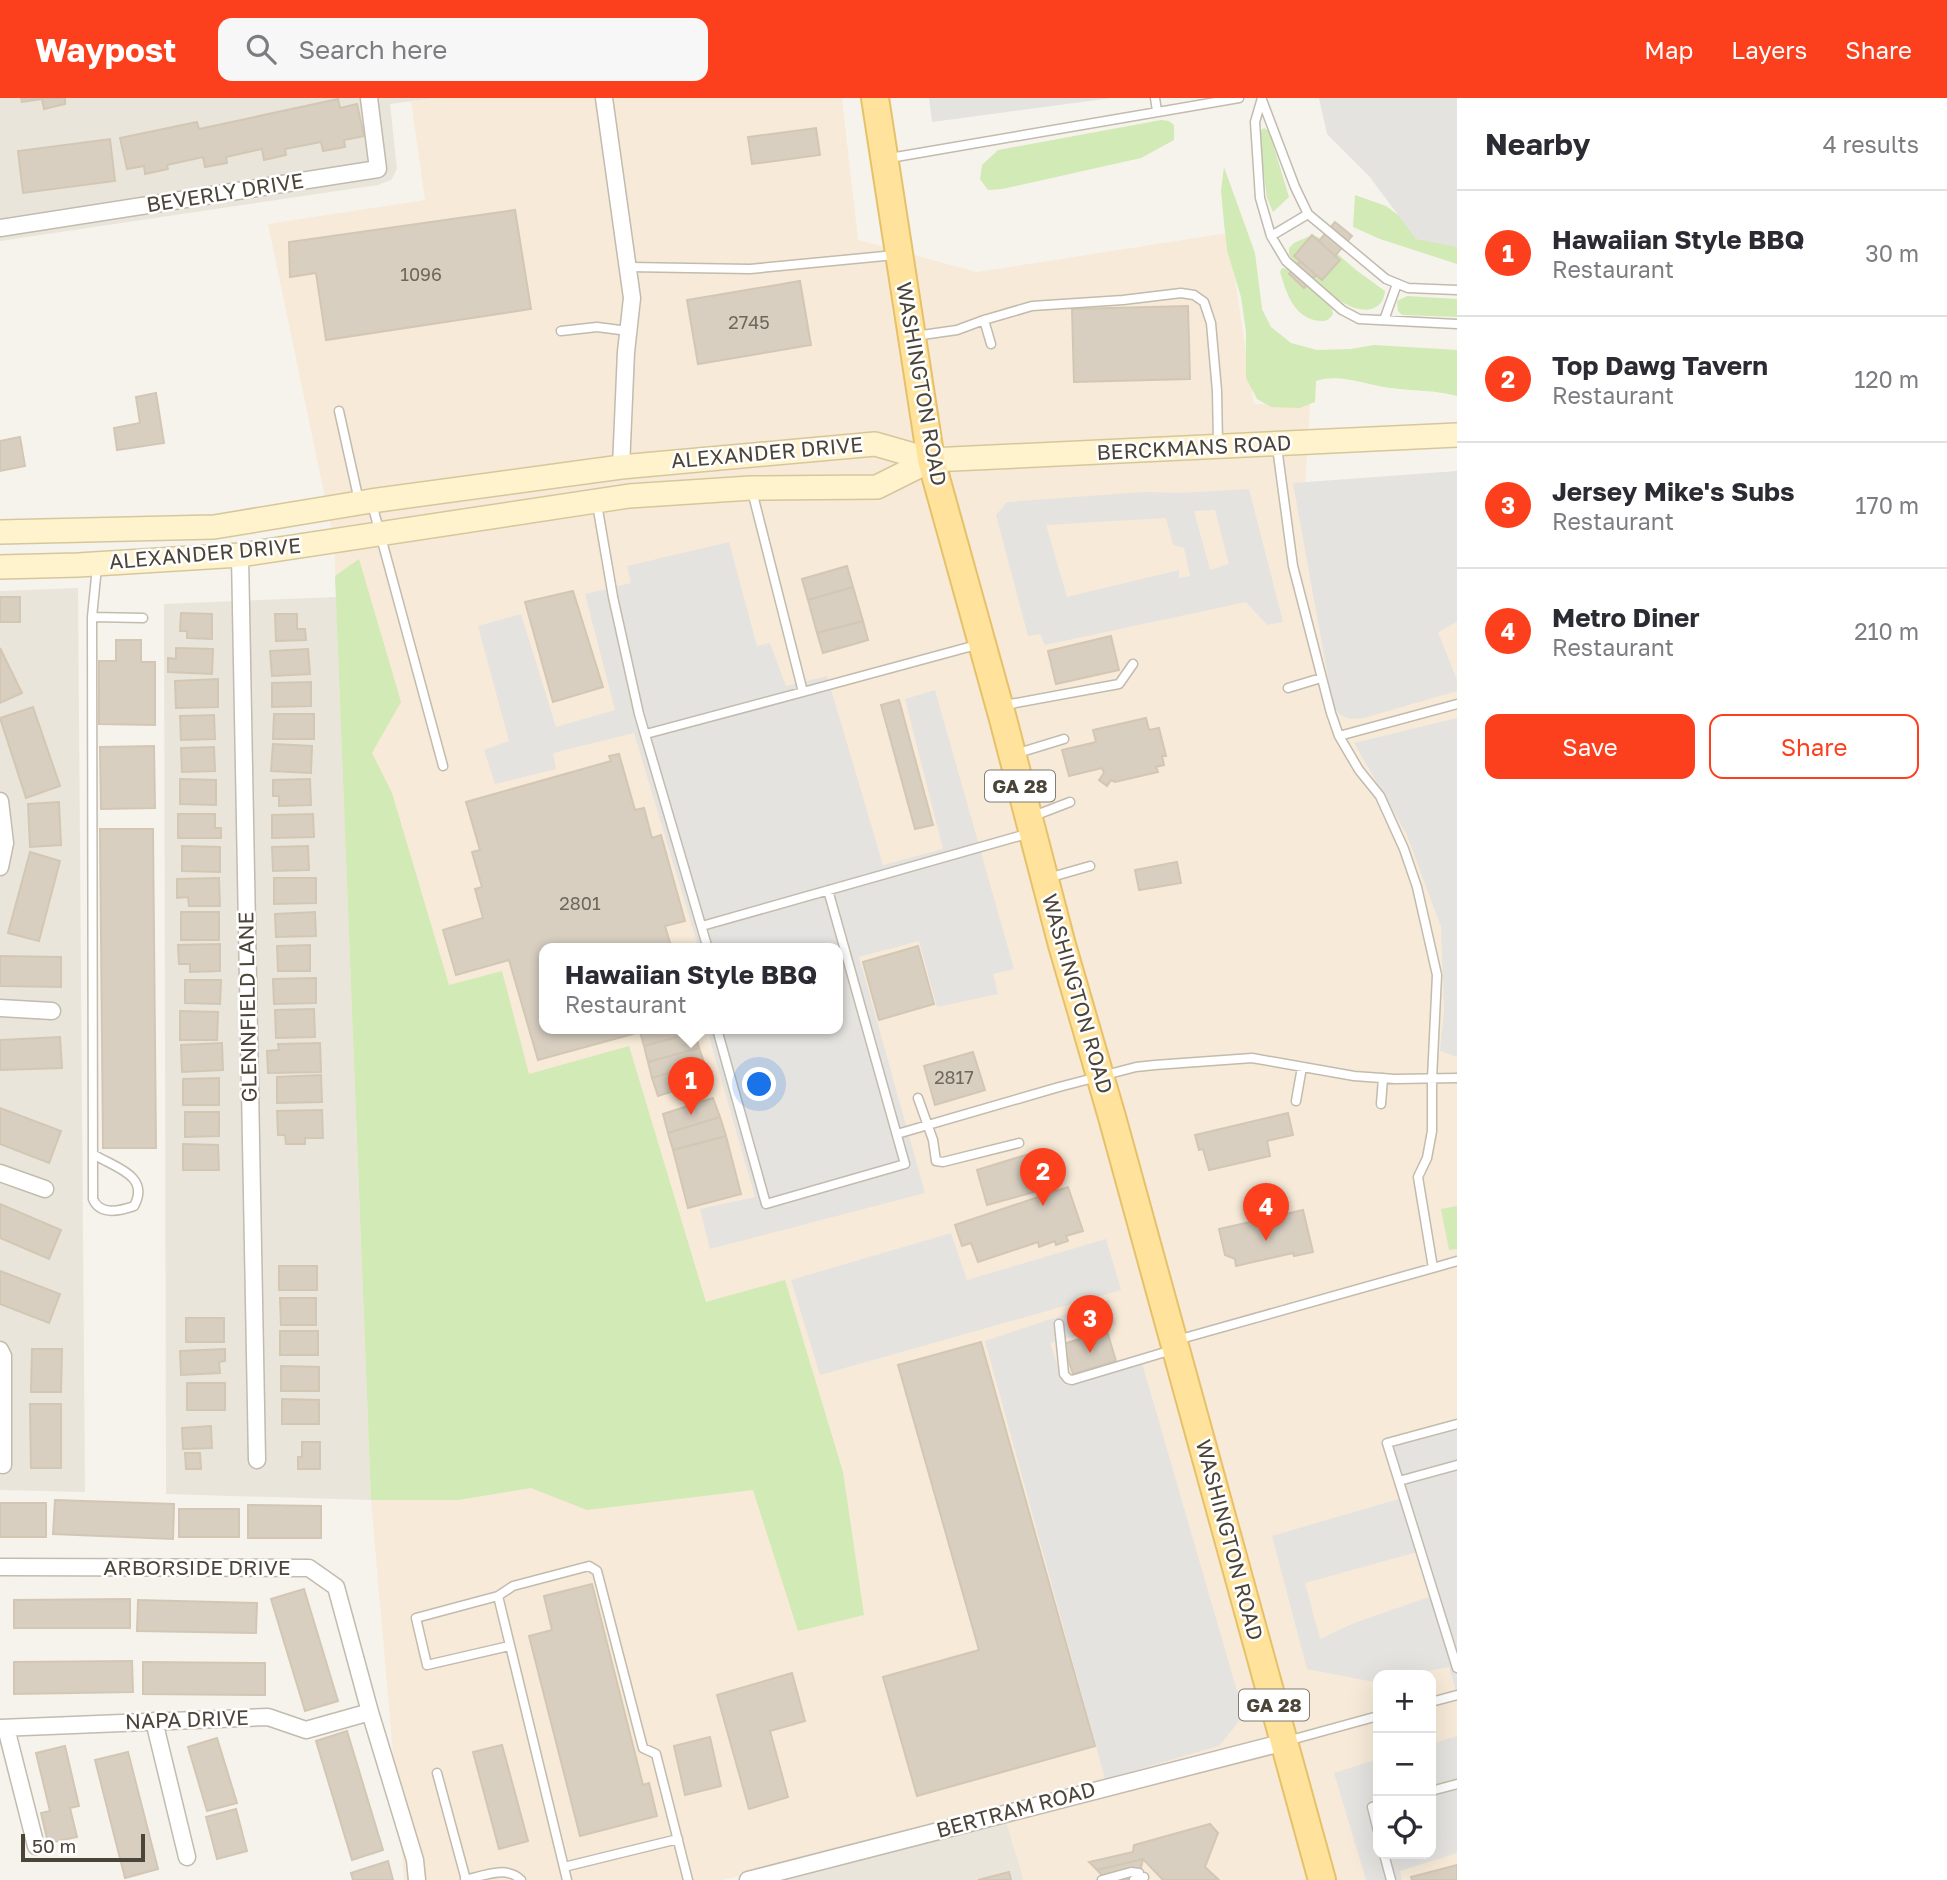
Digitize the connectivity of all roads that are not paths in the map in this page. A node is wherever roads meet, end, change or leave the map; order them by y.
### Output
1 (369, 98) edge
2 (604, 98) edge
3 (875, 98) edge
4 (1155, 98) edge
5 (1239, 98) edge
6 (1262, 99) edge
7 (1214, 100) edge
8 (1157, 111) junction
9 (885, 159) junction
10 (1308, 214) junction
11 (0, 228) edge
12 (1271, 236) junction
13 (899, 254) junction
14 (629, 267) junction
15 (1397, 284) junction
16 (1457, 290) edge
17 (984, 320) junction
18 (1384, 320) junction
19 (1457, 324) edge
20 (561, 331) dead end
21 (628, 331) junction
22 (912, 336) junction
23 (991, 344) dead end
24 (339, 411) dead end
25 (1457, 435) edge
26 (1276, 444) junction
27 (1218, 447) junction
28 (931, 460) junction
29 (621, 467) junction
30 (751, 488) junction
31 (596, 501) junction
32 (365, 502) junction
33 (0, 532) edge
34 (379, 534) junction
35 (240, 555) junction
36 (97, 564) junction
37 (0, 567) edge
38 (92, 617) junction
39 (143, 618) dead end
40 (982, 644) junction
41 (1133, 664) dead end
42 (1321, 678) junction
43 (1288, 688) dead end
44 (803, 692) junction
45 (1457, 704) edge
46 (999, 706) junction
47 (646, 734) junction
48 (1339, 736) junction
49 (1065, 738) dead end
50 (1012, 754) junction
51 (443, 766) dead end
52 (0, 801) edge
53 (1070, 802) dead end
54 (1031, 825) junction
55 (1090, 866) dead end
56 (0, 867) edge
57 (1045, 879) junction
58 (828, 890) junction
59 (702, 926) junction
60 (706, 943) edge
61 (843, 943) edge
62 (843, 943) edge
63 (0, 1008) edge
64 (52, 1011) dead end
65 (718, 1034) edge
66 (1302, 1068) junction
67 (1101, 1077) junction
68 (1383, 1078) junction
69 (1457, 1078) edge
70 (1432, 1079) junction
71 (918, 1098) dead end
72 (1296, 1101) dead end
73 (1381, 1104) dead end
74 (928, 1125) junction
75 (897, 1134) junction
76 (1020, 1143) dead end
77 (93, 1154) junction
78 (0, 1173) edge
79 (45, 1189) dead end
80 (1457, 1261) edge
81 (1433, 1268) junction
82 (1059, 1324) dead end
83 (1175, 1345) junction
84 (0, 1349) edge
85 (1457, 1424) edge
86 (257, 1460) dead end
87 (3, 1465) dead end
88 (1457, 1465) edge
89 (1399, 1481) junction
90 (0, 1567) edge
91 (498, 1596) junction
92 (509, 1646) junction
93 (1457, 1668) edge
94 (1457, 1695) edge
95 (1436, 1701) edge
96 (370, 1712) junction
97 (1373, 1717) edge
98 (154, 1721) junction
99 (3, 1728) edge
100 (1284, 1742) junction
101 (438, 1773) dead end
102 (1457, 1784) edge
103 (1436, 1790) edge
104 (678, 1839) junction
105 (36, 1846) dead end
106 (187, 1857) dead end
107 (1385, 1859) edge
108 (564, 1867) junction
109 (1139, 1877) edge
110 (417, 1880) edge
111 (465, 1880) edge
112 (521, 1880) edge
113 (567, 1880) edge
114 (688, 1880) edge
115 (748, 1880) edge
116 (1102, 1880) edge
117 (1322, 1880) edge
118 (1391, 1880) edge

1 - 11 street, BEVERLY DRIVE
2 - 14 street
3 - 9 main road, WASHINGTON ROAD / GA 28
4 - 8 lane
5 - 7 lane
6 - 10 lane
6 - 12 lane
7 - 8 lane
8 - 9 lane
9 - 13 main road, WASHINGTON ROAD / GA 28
10 - 12 lane
10 - 15 lane
12 - 18 lane
13 - 14 lane
13 - 22 main road, WASHINGTON ROAD / GA 28
14 - 21 street
15 - 16 lane
15 - 18 lane
17 - 22 lane
17 - 23 lane
17 - 27 lane
18 - 19 lane
20 - 21 lane
21 - 29 street
22 - 28 main road, WASHINGTON ROAD / GA 28
24 - 32 lane
25 - 26 main road, BERCKMANS ROAD
26 - 27 main road, BERCKMANS ROAD
26 - 42 lane
27 - 28 main road, BERCKMANS ROAD
28 - 29 main road, ALEXANDER DRIVE
28 - 30 main road, ALEXANDER DRIVE
28 - 40 main road, WASHINGTON ROAD / GA 28
29 - 32 main road, ALEXANDER DRIVE
30 - 31 main road, ALEXANDER DRIVE
30 - 44 lane
31 - 34 main road, ALEXANDER DRIVE
31 - 47 lane
32 - 33 main road, ALEXANDER DRIVE
32 - 34 lane
34 - 35 main road, ALEXANDER DRIVE
34 - 51 lane
35 - 36 main road, ALEXANDER DRIVE
35 - 86 street, GLENNFIELD LANE
36 - 37 main road, ALEXANDER DRIVE
36 - 38 lane
38 - 39 lane
38 - 77 lane
40 - 44 lane
40 - 46 main road, WASHINGTON ROAD / GA 28
41 - 46 lane
42 - 43 lane
42 - 48 lane
44 - 47 lane
45 - 48 lane
46 - 50 main road, WASHINGTON ROAD / GA 28
47 - 59 lane
48 - 70 lane
49 - 50 lane
50 - 54 main road, WASHINGTON ROAD / GA 28
52 - 56 street
53 - 54 lane
54 - 57 main road, WASHINGTON ROAD / GA 28
54 - 58 lane
55 - 57 lane
57 - 67 main road, WASHINGTON ROAD / GA 28
58 - 59 lane
58 - 61 lane
59 - 60 lane
62 - 75 lane
63 - 64 street
65 - 75 lane
66 - 67 lane
66 - 68 lane
66 - 72 lane
67 - 74 lane
67 - 83 main road, WASHINGTON ROAD / GA 28
68 - 70 lane
68 - 73 lane
69 - 70 lane
70 - 81 lane
71 - 74 lane
74 - 75 lane
74 - 76 lane
77 - 77 lane
78 - 79 street
80 - 81 lane
81 - 83 lane
82 - 83 lane
83 - 100 main road, WASHINGTON ROAD / GA 28
84 - 87 street
85 - 89 lane
88 - 89 lane
89 - 93 lane
90 - 96 street, ARBORSIDE DRIVE
91 - 92 lane
91 - 92 lane
91 - 104 lane
92 - 108 lane
94 - 95 lane
96 - 98 street, NAPA DRIVE
96 - 110 street, ARBORSIDE DRIVE
97 - 100 lane
98 - 99 street, NAPA DRIVE
98 - 106 street
99 - 105 street
100 - 115 street, BERTRAM ROAD
100 - 117 main road, WASHINGTON ROAD / GA 28
101 - 111 lane
102 - 103 lane
104 - 108 lane
104 - 114 lane
107 - 118 lane
108 - 113 lane
109 - 116 lane
111 - 112 lane

